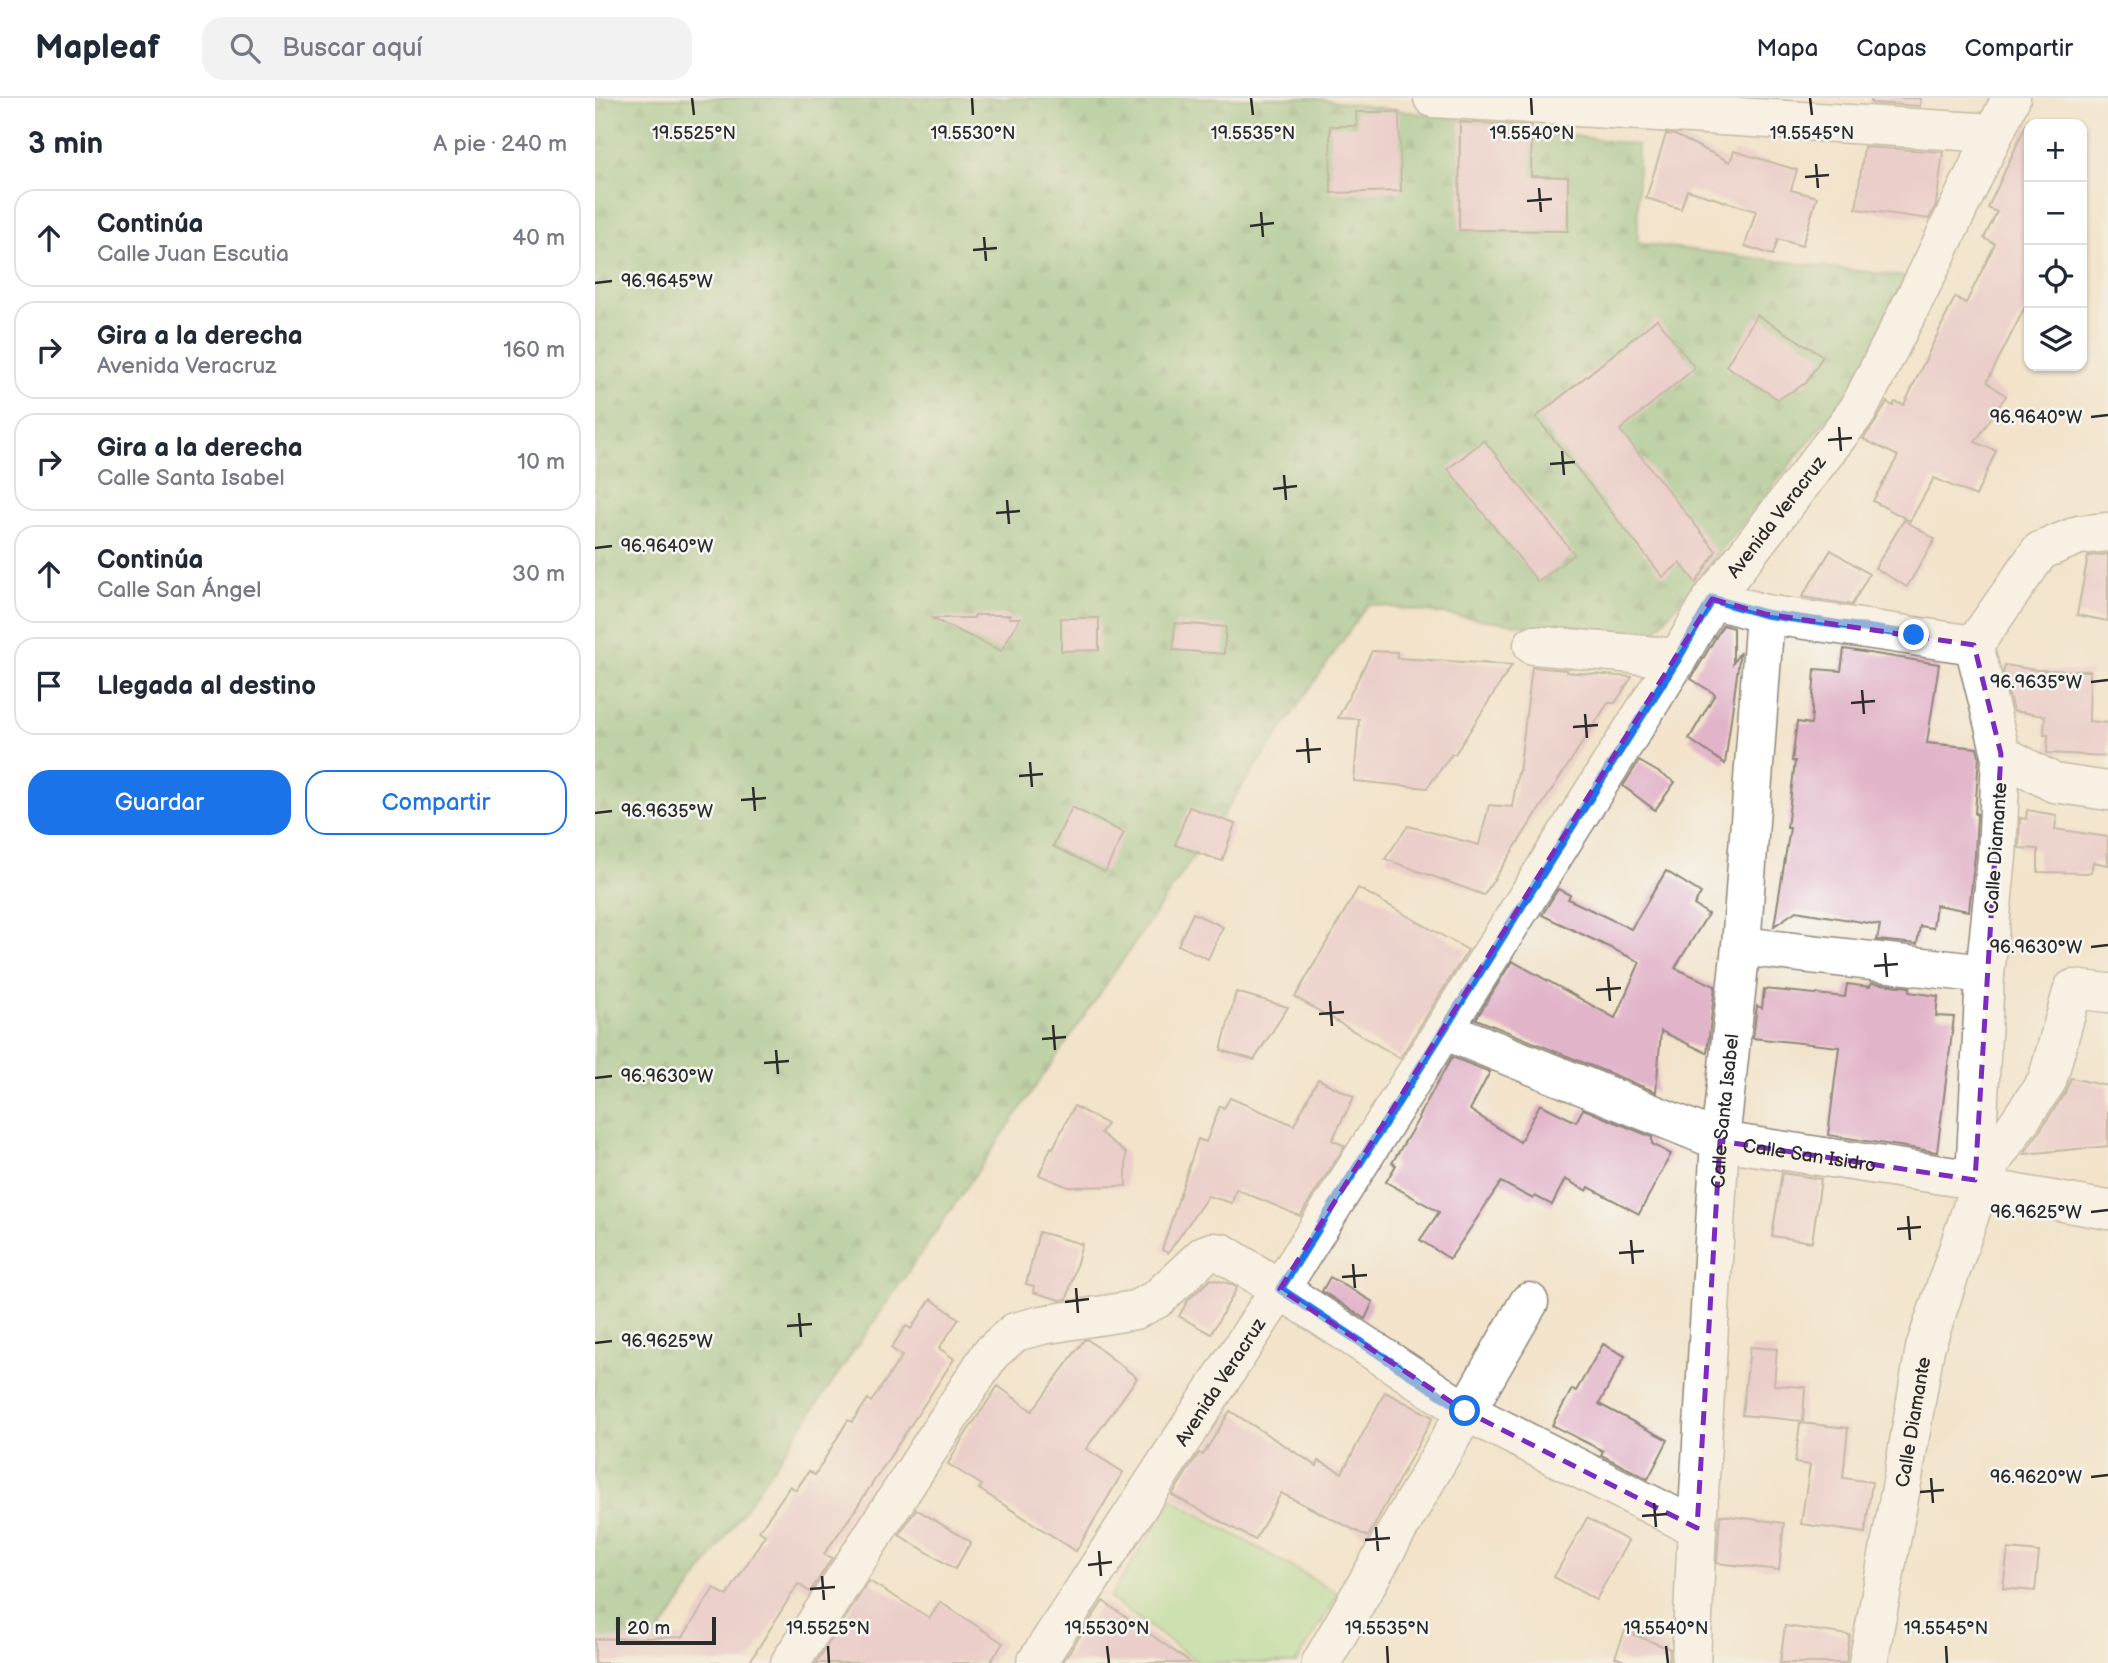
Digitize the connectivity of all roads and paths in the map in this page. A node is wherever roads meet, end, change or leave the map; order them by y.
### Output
1 (1433, 98) edge
2 (2011, 98) edge
3 (1994, 134) junction
4 (2108, 533) edge
5 (1712, 599) junction
6 (1765, 614) junction
7 (1533, 645) dead end
8 (1974, 645) junction
9 (1678, 658) junction
10 (2001, 754) junction
11 (2108, 791) edge
12 (1741, 946) junction
13 (1985, 974) junction
14 (2108, 993) edge
15 (1444, 1030) junction
16 (1720, 1141) junction
17 (1977, 1183) junction
18 (2108, 1210) edge
19 (1280, 1289) junction
20 (1529, 1302) dead end
21 (1465, 1411) junction
22 (1697, 1528) junction
23 (790, 1663) edge
24 (1036, 1663) edge
25 (1321, 1663) edge
26 (1691, 1663) edge
27 (1868, 1663) edge

1 - 3 street
2 - 3 street, Avenida Veracruz
3 - 5 street, Avenida Veracruz
4 - 8 street
5 - 6 street
5 - 9 street, Avenida Veracruz
6 - 8 street
6 - 12 street, Calle Santa Isabel
7 - 9 street
8 - 10 street, Calle Diamante
9 - 15 street, Avenida Veracruz
10 - 11 street
10 - 13 street, Calle Diamante
12 - 13 street
12 - 16 street, Calle Santa Isabel
13 - 17 street, Calle Diamante
14 - 17 street
15 - 16 street, Calle San Isidro
15 - 19 street, Avenida Veracruz
16 - 17 street, Calle San Isidro
16 - 22 street, Calle Santa Isabel
17 - 18 street, Calle San Isidro
17 - 27 street, Calle Diamante
19 - 21 street
19 - 23 street
19 - 24 street, Avenida Veracruz
20 - 21 street
21 - 22 street
21 - 25 street
22 - 26 street, Calle Santa Isabel

